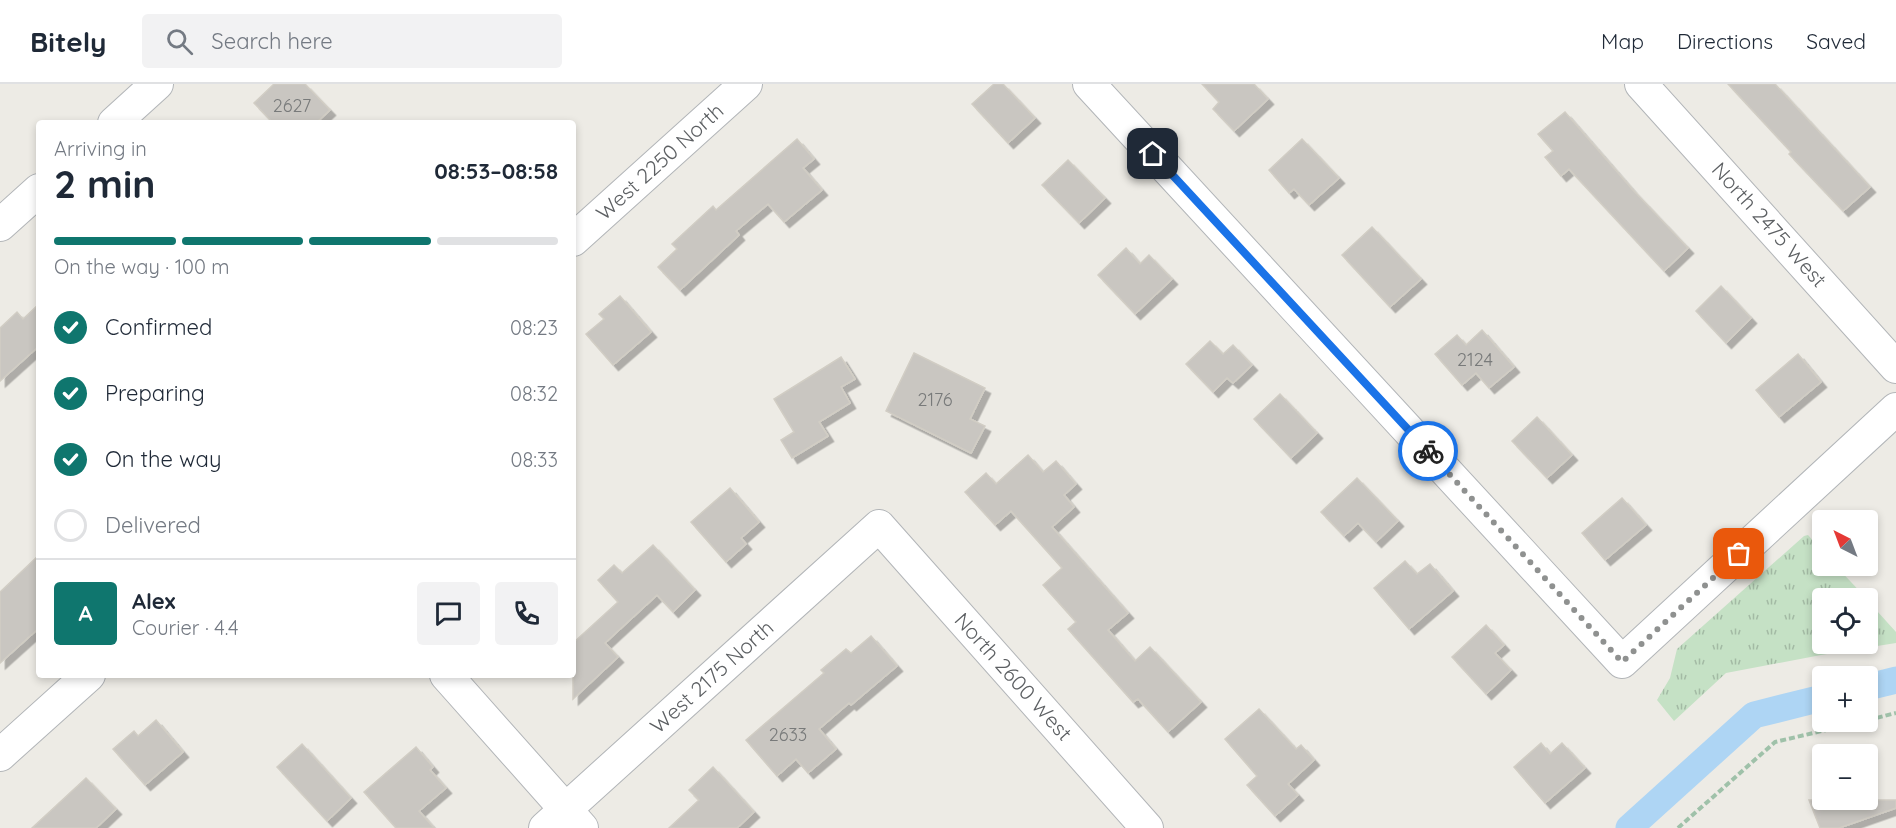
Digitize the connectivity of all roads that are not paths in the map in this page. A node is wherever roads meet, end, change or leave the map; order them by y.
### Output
1 (157, 84) edge
2 (746, 84) edge
3 (1089, 84) edge
4 (1641, 84) edge
5 (117, 120) edge
6 (36, 193) edge
7 (0, 225) edge
8 (576, 237) edge
9 (1896, 367) edge
10 (1896, 410) edge
11 (879, 526) joint
12 (86, 678) edge
13 (448, 678) edge
14 (0, 755) edge
15 (564, 822) edge
16 (1147, 828) edge

1 - 5 street
2 - 8 street, West 2250 North
3 - 10 street
4 - 9 street, North 2475 West
6 - 7 street
11 - 15 street, West 2175 North
11 - 16 street, North 2600 West
12 - 14 street
13 - 15 street

